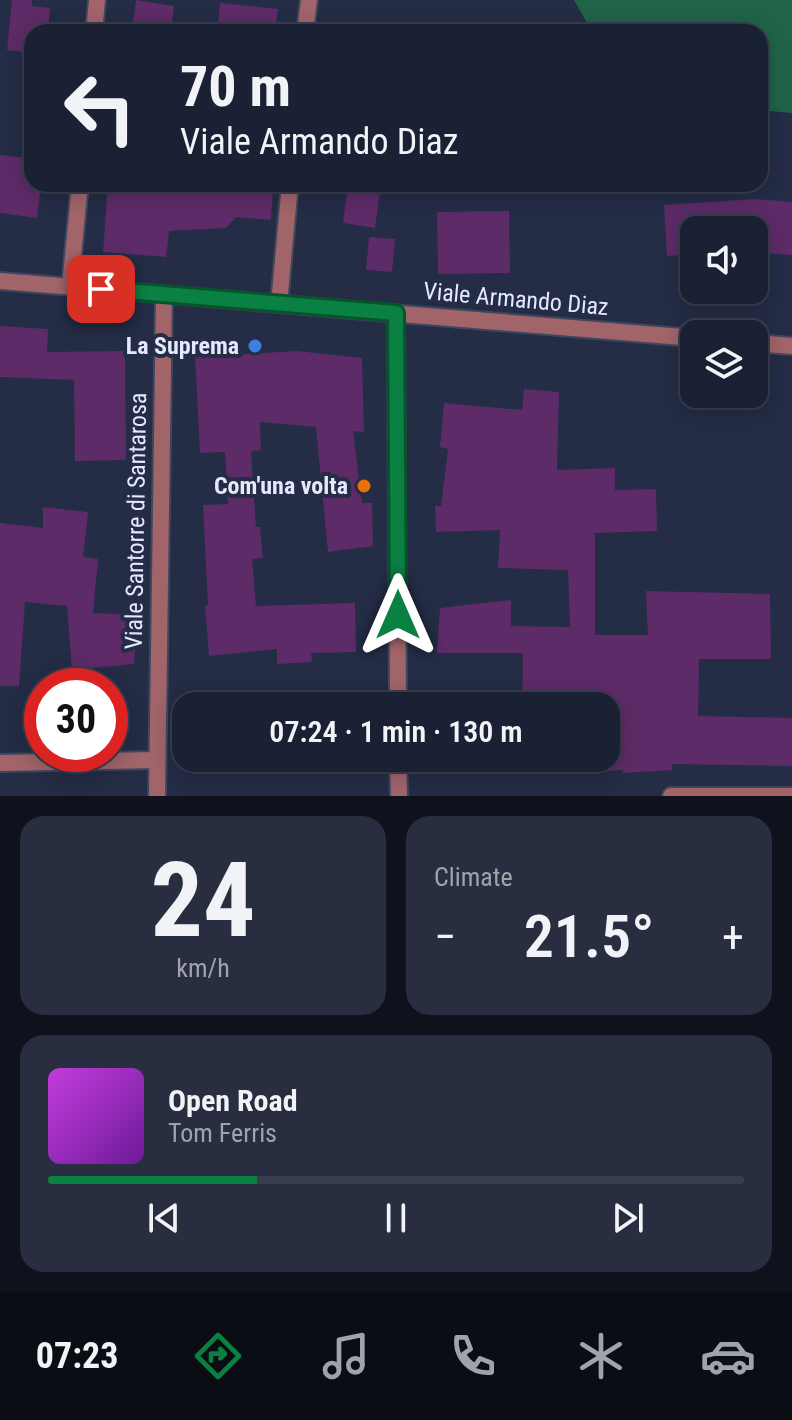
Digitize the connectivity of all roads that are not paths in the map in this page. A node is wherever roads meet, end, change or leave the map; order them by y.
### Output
1 (97, 0) edge
2 (309, 0) edge
3 (95, 24) edge
4 (306, 24) edge
5 (79, 192) edge
6 (289, 192) edge
7 (0, 281) edge
8 (70, 286) junction
9 (164, 294) junction
10 (279, 304) junction
11 (396, 313) junction
12 (680, 337) edge
13 (768, 344) edge
14 (792, 346) edge
15 (398, 692) edge
16 (156, 760) junction
17 (0, 763) edge
18 (398, 772) edge
19 (157, 796) edge
20 (399, 796) edge
21 (671, 796) edge
22 (792, 796) edge

1 - 3 street
2 - 4 street
5 - 8 street
6 - 10 street
7 - 8 street, Viale Armando Diaz
8 - 9 street, Viale Armando Diaz
9 - 10 street, Viale Armando Diaz
9 - 16 street, Viale Santorre di Santarosa
10 - 11 street, Viale Armando Diaz
11 - 12 street, Viale Armando Diaz
11 - 15 street
13 - 14 street
16 - 17 street
16 - 19 street, Viale Santorre di Santarosa
18 - 20 street
21 - 22 street

